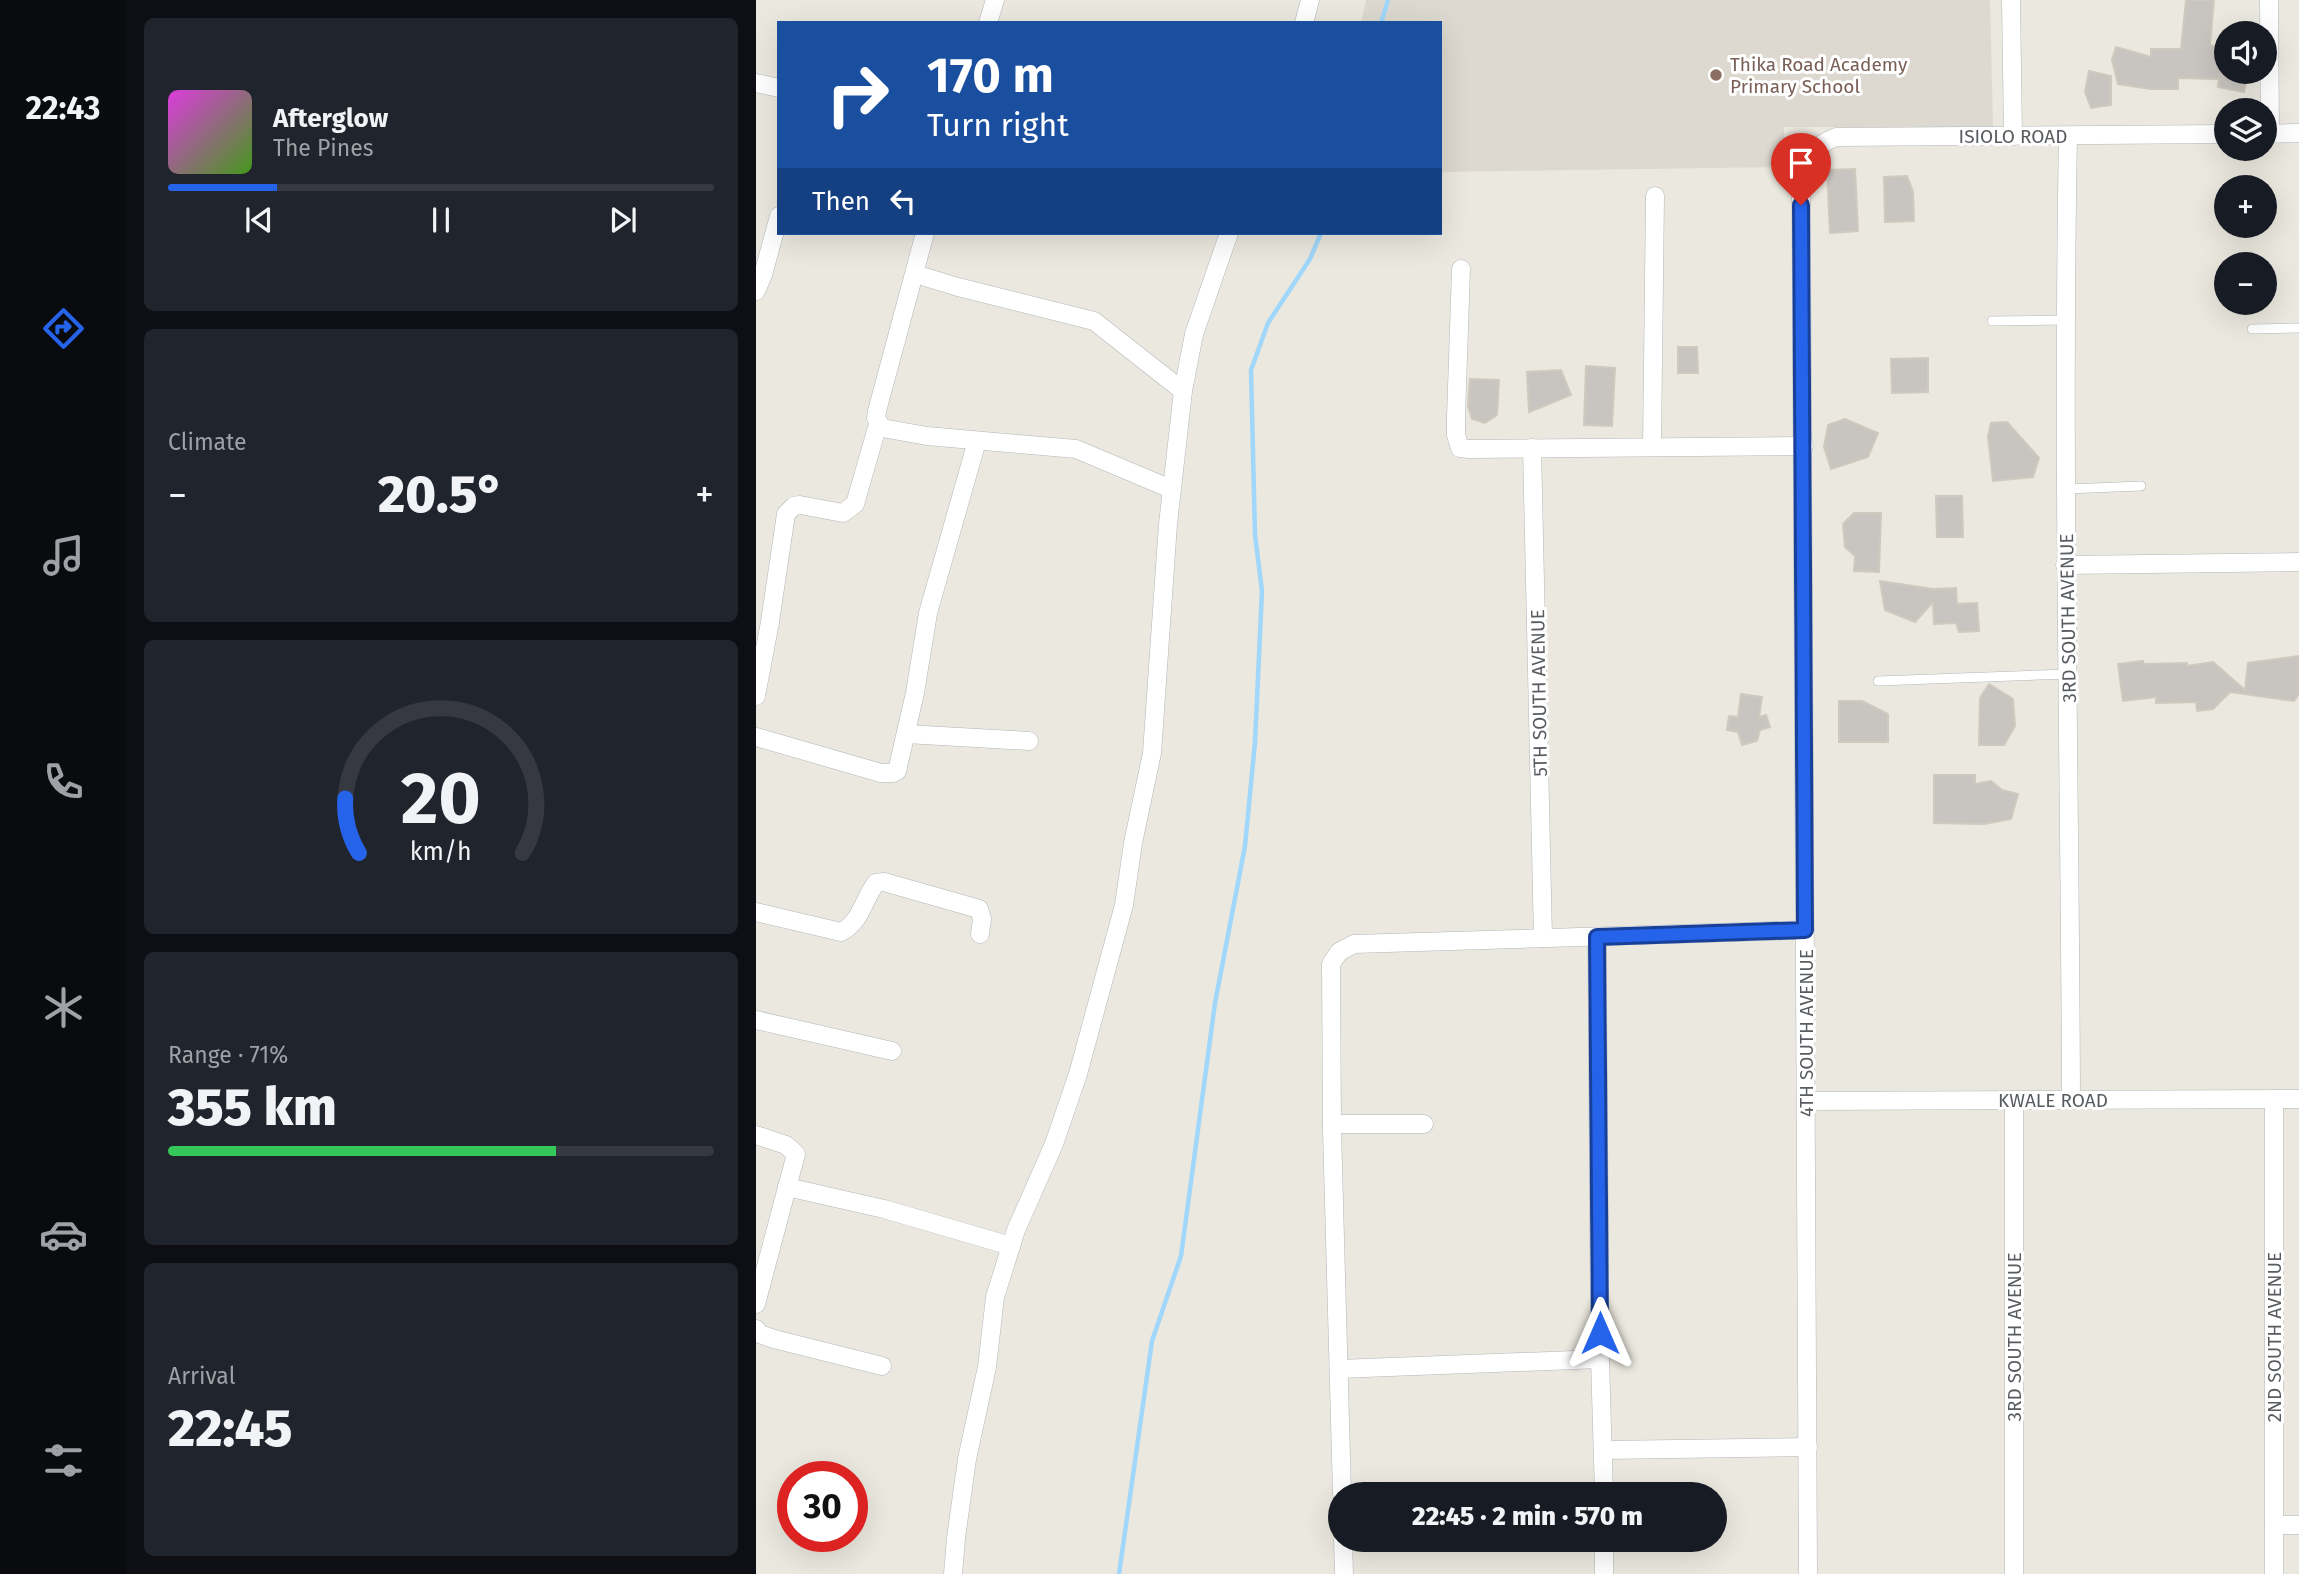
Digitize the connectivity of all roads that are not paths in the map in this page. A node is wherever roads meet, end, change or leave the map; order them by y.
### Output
1 (995, 0) edge
2 (1311, 0) edge
3 (2011, 0) edge
4 (2269, 0) edge
5 (989, 21) edge
6 (1305, 21) edge
7 (756, 83) edge
8 (777, 88) edge
9 (2268, 98) edge
10 (2299, 133) edge
11 (2214, 134) edge
12 (2277, 134) edge
13 (2013, 136) junction
14 (2068, 136) junction
15 (1807, 157) joint
16 (1655, 196) dead end
17 (777, 223) edge
18 (925, 235) edge
19 (1222, 235) edge
20 (1461, 269) dead end
21 (915, 274) junction
22 (756, 291) edge
23 (2065, 320) junction
24 (1992, 321) dead end
25 (2299, 328) edge
26 (2252, 329) dead end
27 (1182, 391) junction
28 (878, 424) junction
29 (977, 442) junction
30 (1804, 446) junction
31 (1652, 447) junction
32 (1532, 448) junction
33 (2141, 486) dead end
34 (1171, 489) junction
35 (2067, 489) junction
36 (2299, 562) edge
37 (2065, 565) junction
38 (2069, 674) junction
39 (1878, 681) dead end
40 (756, 696) edge
41 (906, 734) junction
42 (756, 737) edge
43 (1029, 741) dead end
44 (756, 912) edge
45 (1805, 930) junction
46 (980, 934) dead end
47 (1597, 937) junction
48 (1543, 938) junction
49 (756, 1020) edge
50 (892, 1051) dead end
51 (2274, 1099) junction
52 (2299, 1099) edge
53 (2014, 1100) junction
54 (2071, 1100) junction
55 (1806, 1101) junction
56 (1424, 1124) dead end
57 (1332, 1127) junction
58 (756, 1135) edge
59 (787, 1187) junction
60 (1011, 1246) junction
61 (759, 1282) edge
62 (756, 1304) edge
63 (756, 1329) edge
64 (1600, 1359) junction
65 (882, 1366) dead end
66 (1339, 1369) junction
67 (1808, 1447) junction
68 (1605, 1450) junction
69 (1342, 1482) edge
70 (1604, 1482) edge
71 (2274, 1525) junction
72 (2299, 1525) edge
73 (1343, 1552) edge
74 (1604, 1552) edge
75 (953, 1574) edge
76 (1344, 1574) edge
77 (1604, 1574) edge
78 (1808, 1574) edge
79 (2014, 1574) edge
80 (2274, 1574) edge

1 - 5 street
2 - 6 street
3 - 13 street
4 - 9 street
7 - 8 street
10 - 12 street
11 - 14 street, ISIOLO ROAD
13 - 14 street, ISIOLO ROAD
13 - 15 street, ISIOLO ROAD
14 - 23 street, 3RD SOUTH AVENUE
15 - 30 street, 4TH SOUTH AVENUE
16 - 31 street
17 - 22 street
18 - 21 street
19 - 27 street
20 - 32 street
21 - 27 street
21 - 28 street
23 - 24 lane
23 - 35 street, 3RD SOUTH AVENUE
25 - 26 lane
27 - 34 street
28 - 29 street
28 - 40 street
29 - 34 street
29 - 41 street
30 - 31 street
30 - 45 street, 4TH SOUTH AVENUE
31 - 32 street
32 - 48 street, 5TH SOUTH AVENUE
33 - 35 lane
34 - 60 street
35 - 37 street, 3RD SOUTH AVENUE
36 - 37 street
37 - 38 street, 3RD SOUTH AVENUE
38 - 39 lane
38 - 54 street, 3RD SOUTH AVENUE
41 - 42 street
41 - 43 street
44 - 46 street
45 - 47 street
45 - 55 street, 4TH SOUTH AVENUE
47 - 48 street
47 - 64 street
48 - 57 street
49 - 50 street
51 - 52 street, KWALE ROAD
51 - 54 street, KWALE ROAD
51 - 71 street, 2ND SOUTH AVENUE
53 - 54 street, KWALE ROAD
53 - 55 street, KWALE ROAD
53 - 79 street, 3RD SOUTH AVENUE
55 - 67 street, 4TH SOUTH AVENUE
56 - 57 street
57 - 66 street
58 - 59 street
59 - 60 street
59 - 61 street
60 - 75 street
61 - 62 street
63 - 65 street
64 - 66 street
64 - 68 street
66 - 69 street
67 - 68 street
67 - 78 street, 4TH SOUTH AVENUE
68 - 70 street
71 - 72 street
71 - 80 street, 2ND SOUTH AVENUE
73 - 76 street
74 - 77 street

